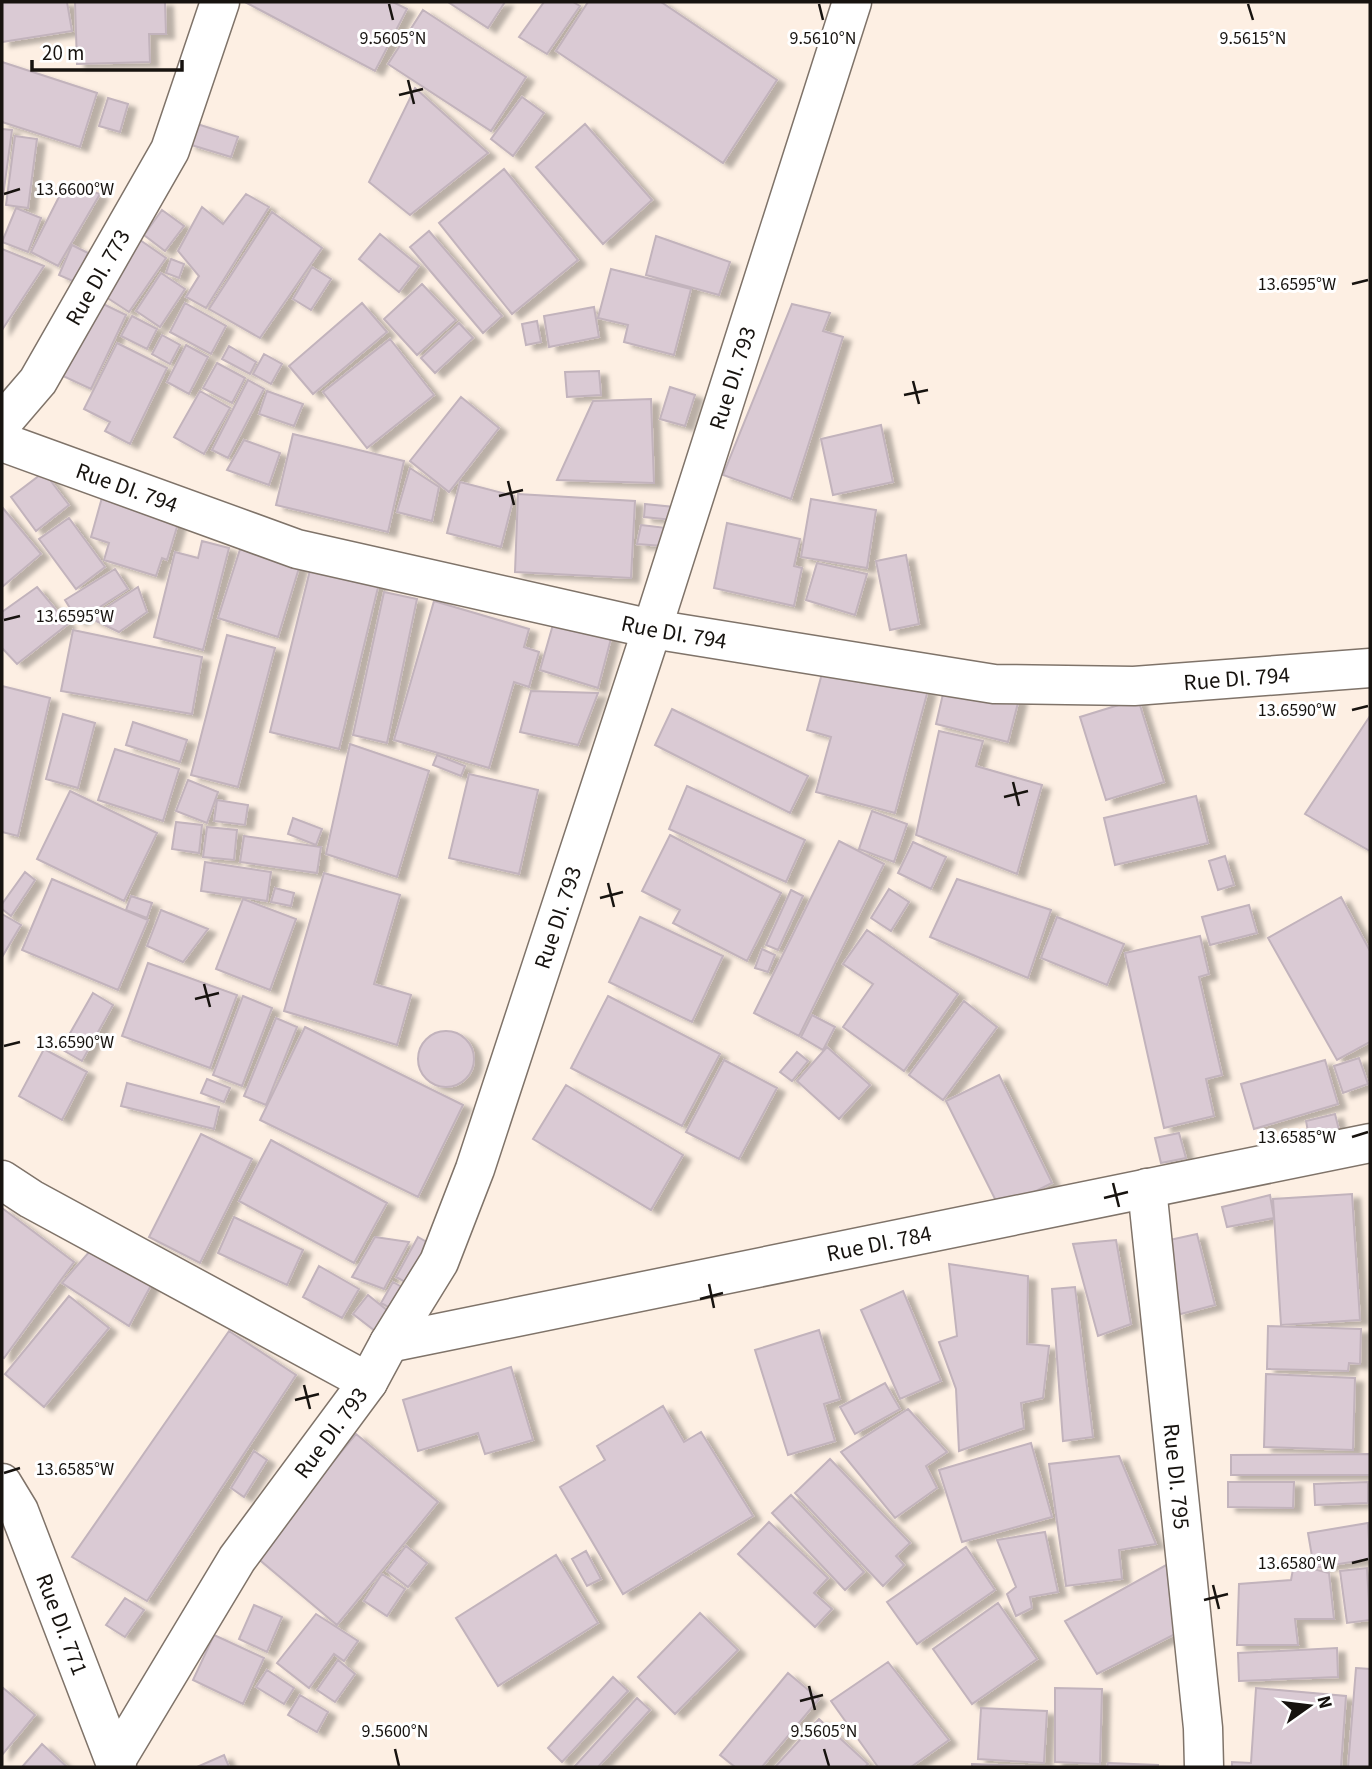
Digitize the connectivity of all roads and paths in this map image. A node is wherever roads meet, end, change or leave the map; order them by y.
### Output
1 (220, 2) edge
2 (852, 2) edge
3 (2, 423) edge
4 (2, 442) edge
5 (652, 629) junction
6 (1370, 668) edge
7 (1370, 1143) edge
8 (2, 1180) edge
9 (1147, 1188) junction
10 (389, 1343) junction
11 (368, 1382) junction
12 (2, 1483) edge
13 (116, 1765) edge
14 (1204, 1767) edge

1 - 3 street, Rue DI. 773
2 - 5 street, Rue DI. 793
4 - 5 street, Rue DI. 794
5 - 6 street, Rue DI. 794
5 - 10 street, Rue DI. 793
7 - 9 street, Rue DI. 784
8 - 11 street
9 - 10 street, Rue DI. 784
9 - 14 street, Rue DI. 795
10 - 11 street, Rue DI. 793
11 - 13 street, Rue DI. 793
12 - 13 street, Rue DI. 771

